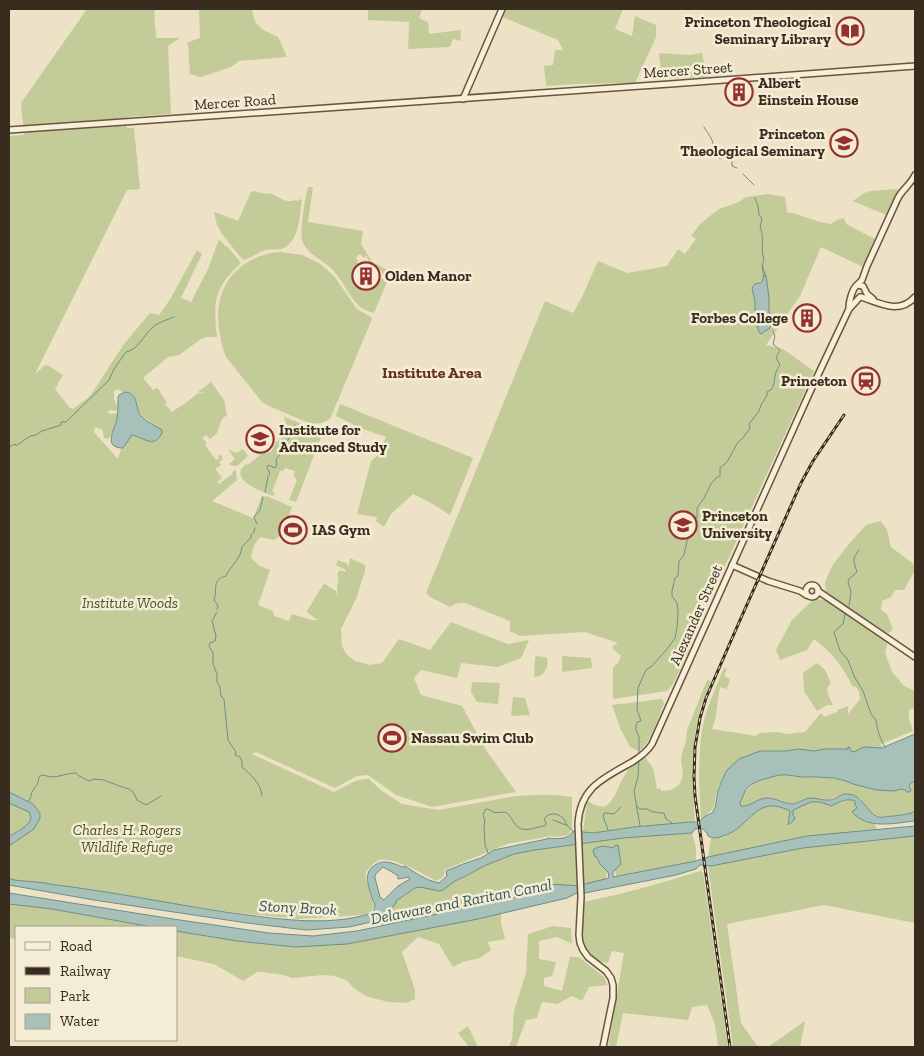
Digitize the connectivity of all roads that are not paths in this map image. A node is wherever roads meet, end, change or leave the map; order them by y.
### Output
1 (502, 9) edge
2 (915, 66) edge
3 (462, 99) junction
4 (9, 130) edge
5 (915, 175) edge
6 (865, 272) junction
7 (857, 285) junction
8 (865, 290) junction
9 (854, 291) junction
10 (915, 296) edge
11 (861, 297) junction
12 (875, 301) junction
13 (848, 310) junction
14 (732, 565) junction
15 (807, 587) junction
16 (790, 588) junction
17 (817, 593) junction
18 (806, 595) junction
19 (915, 657) edge
20 (603, 1047) edge

1 - 3 main road
2 - 3 main road, Mercer Street
3 - 4 main road, Mercer Road
5 - 6 main road
6 - 7 main road
6 - 8 main road
7 - 8 main road
7 - 9 main road
8 - 11 main road
8 - 12 main road
9 - 11 main road
9 - 13 main road, Alexander Street
10 - 12 main road
11 - 12 main road
11 - 13 main road, Alexander Street
13 - 14 main road, Alexander Street
14 - 16 main road
14 - 20 main road, Alexander Street
15 - 16 main road
15 - 17 main road
15 - 18 main road
16 - 18 main road
17 - 18 main road
17 - 19 main road

